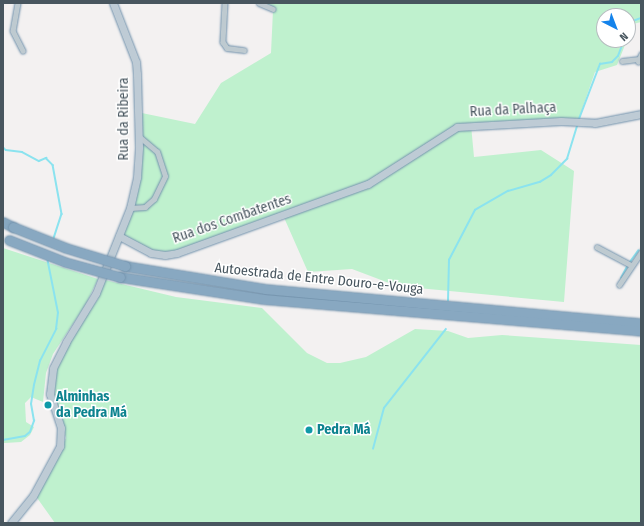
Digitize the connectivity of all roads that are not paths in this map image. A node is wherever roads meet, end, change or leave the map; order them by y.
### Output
1 (18, 3) edge
2 (113, 3) edge
3 (225, 3) edge
4 (259, 3) edge
5 (273, 10) dead end
6 (23, 50) dead end
7 (244, 50) dead end
8 (639, 59) edge
9 (622, 61) dead end
10 (641, 114) edge
11 (139, 137) junction
12 (309, 205) joint
13 (130, 208) junction
14 (3, 222) edge
15 (119, 236) junction
16 (6, 238) edge
17 (597, 247) dead end
18 (641, 252) edge
19 (631, 265) junction
20 (619, 285) dead end
21 (641, 323) edge
22 (641, 331) edge
23 (11, 523) edge

1 - 6 street
2 - 11 main road, Rua da Ribeira
3 - 7 street
4 - 5 street
8 - 9 street
10 - 12 main road, Rua da Palhaça
11 - 13 main road, Rua da Ribeira
11 - 13 street
12 - 15 main road, Rua dos Combatentes
13 - 15 main road, Rua da Ribeira
14 - 21 highway, Autoestrada de Entre Douro-e-Vouga, bridge
15 - 23 main road, Rua da Ribeira
16 - 22 highway, Autoestrada de Entre Douro-e-Vouga, bridge
17 - 19 street
18 - 19 street
19 - 20 street

